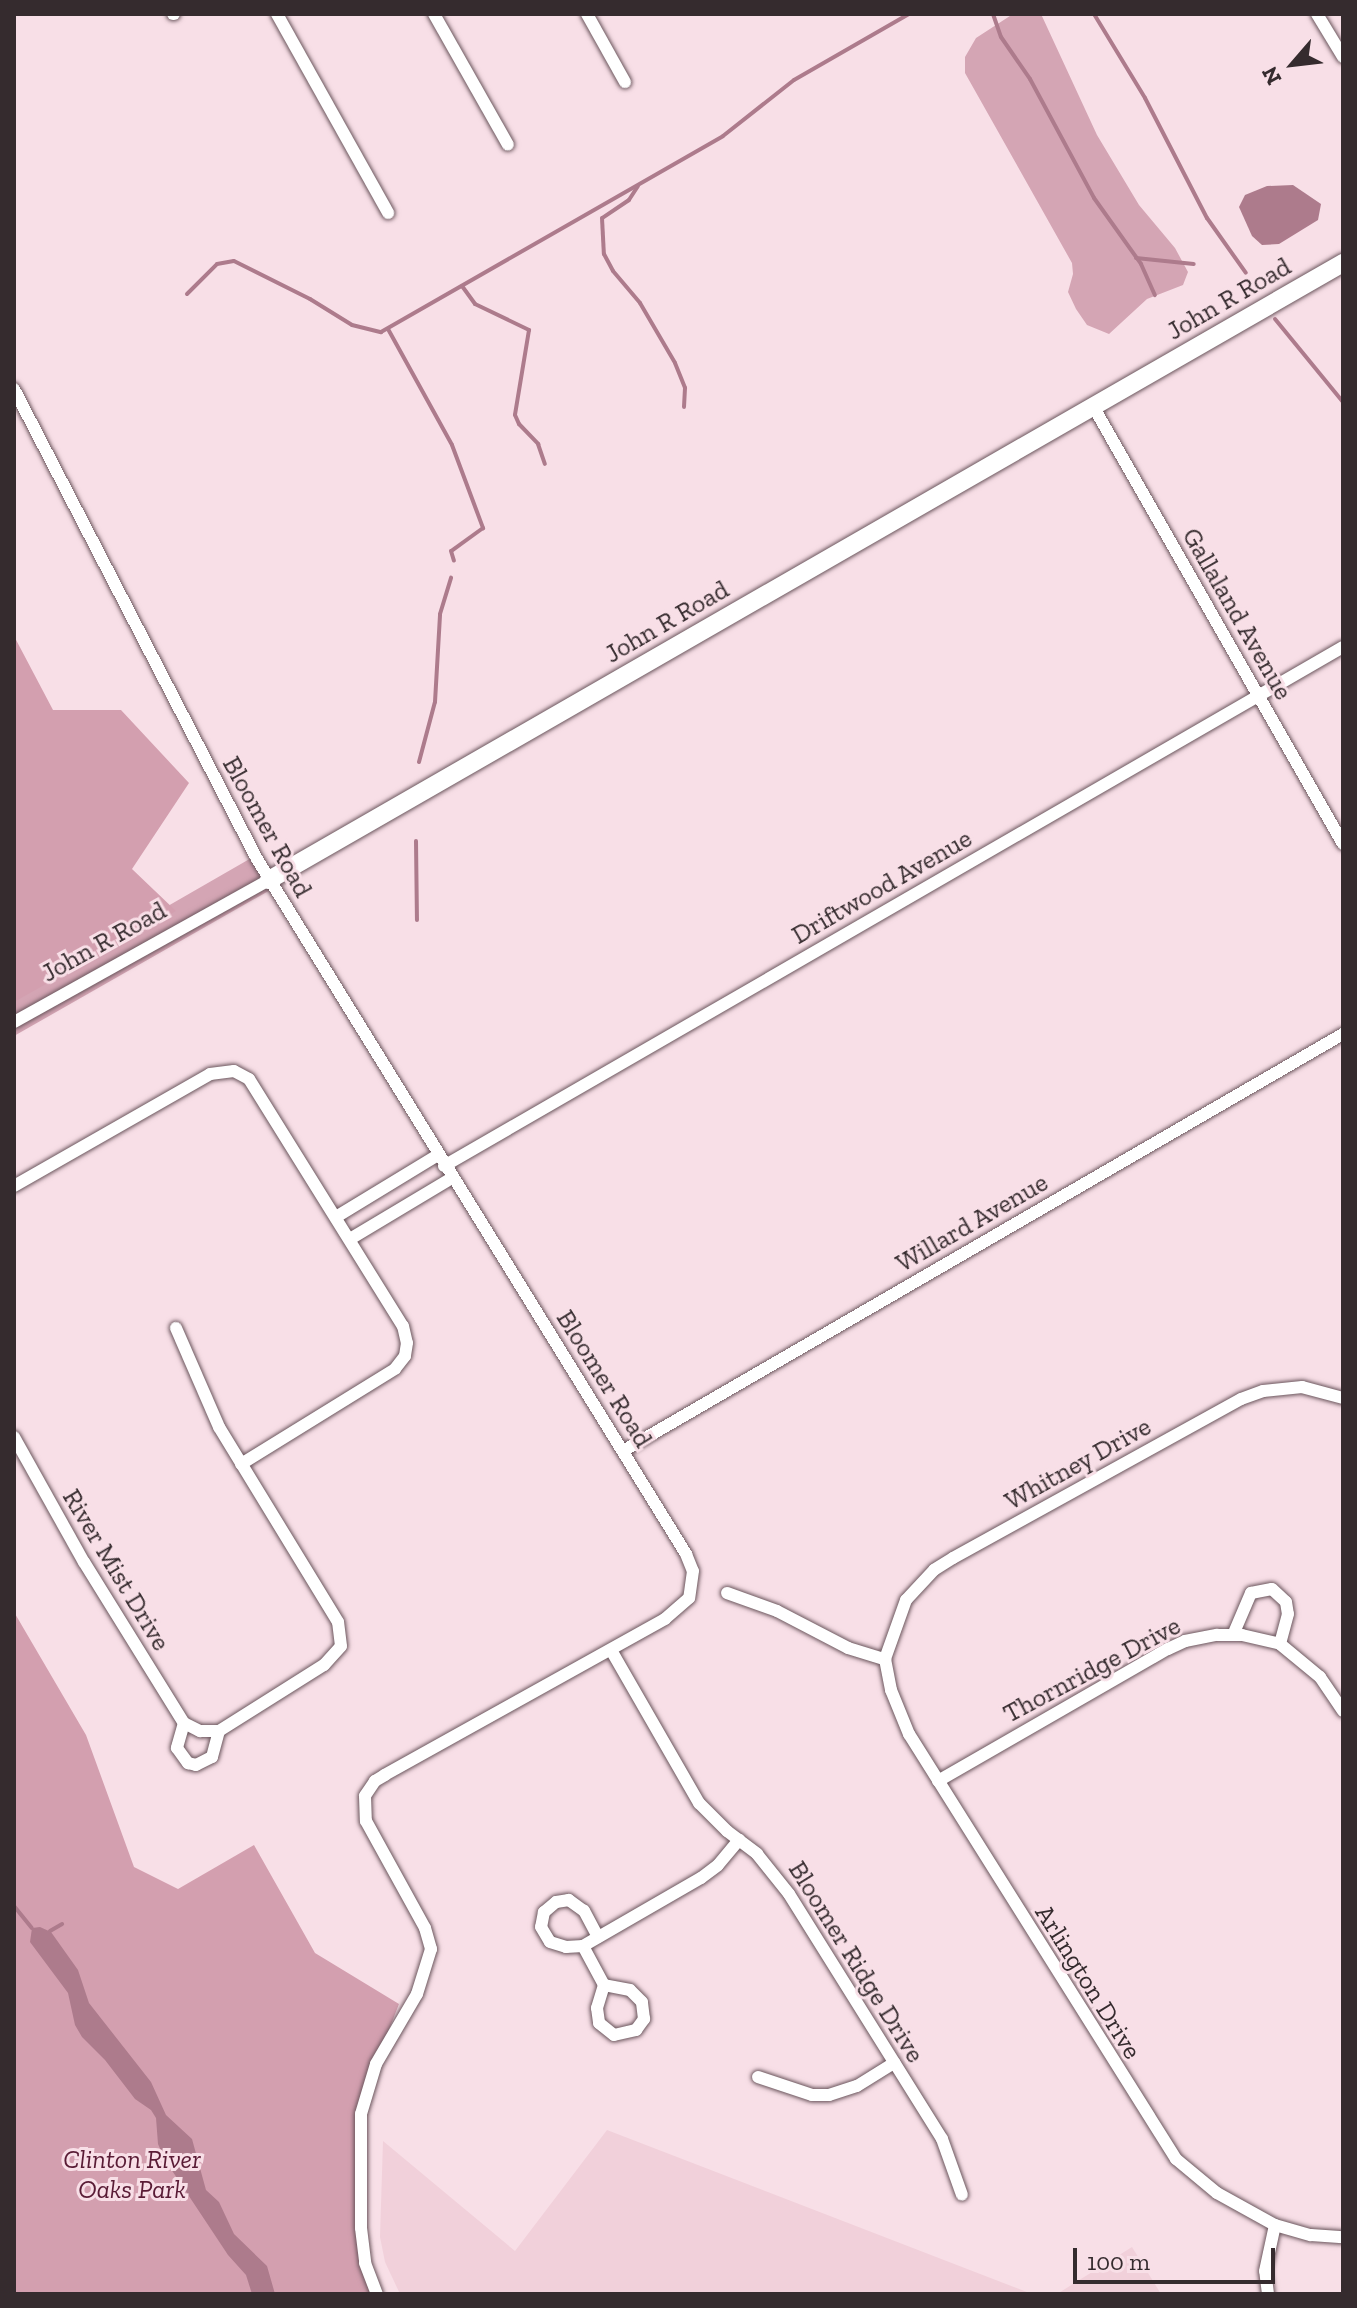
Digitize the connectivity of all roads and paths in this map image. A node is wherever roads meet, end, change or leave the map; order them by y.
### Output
1 (277, 14) edge
2 (434, 14) edge
3 (587, 14) edge
4 (1317, 14) edge
5 (1343, 57) edge
6 (625, 82) dead end
7 (508, 145) dead end
8 (388, 213) dead end
9 (1343, 263) edge
10 (14, 389) edge
11 (1093, 406) junction
12 (1343, 647) edge
13 (1258, 695) junction
14 (1343, 844) edge
15 (269, 880) junction
16 (14, 1022) edge
17 (1343, 1034) edge
18 (441, 1160) junction
19 (452, 1178) junction
20 (14, 1186) edge
21 (336, 1217) junction
22 (350, 1239) junction
23 (176, 1328) dead end
24 (1343, 1398) edge
25 (14, 1437) edge
26 (623, 1451) junction
27 (241, 1464) junction
28 (727, 1593) dead end
29 (1233, 1635) junction
30 (1280, 1644) junction
31 (611, 1650) junction
32 (885, 1659) junction
33 (1343, 1711) edge
34 (184, 1723) junction
35 (219, 1731) junction
36 (938, 1781) junction
37 (739, 1840) junction
38 (598, 1937) junction
39 (583, 1946) junction
40 (604, 1985) junction
41 (894, 2063) junction
42 (758, 2077) dead end
43 (962, 2195) dead end
44 (1275, 2225) junction
45 (1343, 2237) edge
46 (377, 2294) edge
47 (1268, 2294) edge

1 - 8 street
2 - 7 street
3 - 6 street
4 - 5 street
9 - 11 street, John R Road
10 - 15 street, Bloomer Road
11 - 13 street, Gallaland Avenue
11 - 15 street, John R Road
12 - 13 street, Driftwood Avenue
13 - 14 street, Gallaland Avenue
13 - 18 street, Driftwood Avenue
15 - 16 street, John R Road
15 - 18 street, Bloomer Road
17 - 26 street, Willard Avenue
18 - 19 street, Bloomer Road
18 - 21 street
19 - 22 street
19 - 26 street, Bloomer Road
20 - 21 street
21 - 22 street
22 - 27 street
23 - 27 street, River Mist Drive
24 - 32 street, Whitney Drive
25 - 34 street, River Mist Drive
26 - 31 street, Bloomer Road
27 - 35 street, River Mist Drive
28 - 32 street
29 - 30 street, Thornridge Drive
29 - 30 street
29 - 36 street, Thornridge Drive
30 - 33 street, Thornridge Drive
31 - 37 street, Bloomer Ridge Drive
31 - 46 street, Bloomer Road
32 - 36 street, Arlington Drive
34 - 35 street
34 - 35 street, River Mist Drive
36 - 44 street, Arlington Drive
37 - 38 street
37 - 41 street, Bloomer Ridge Drive
38 - 39 street
38 - 39 street
39 - 40 street
40 - 40 street
41 - 42 street
41 - 43 street, Bloomer Ridge Drive
44 - 45 street, Arlington Drive
44 - 47 street

